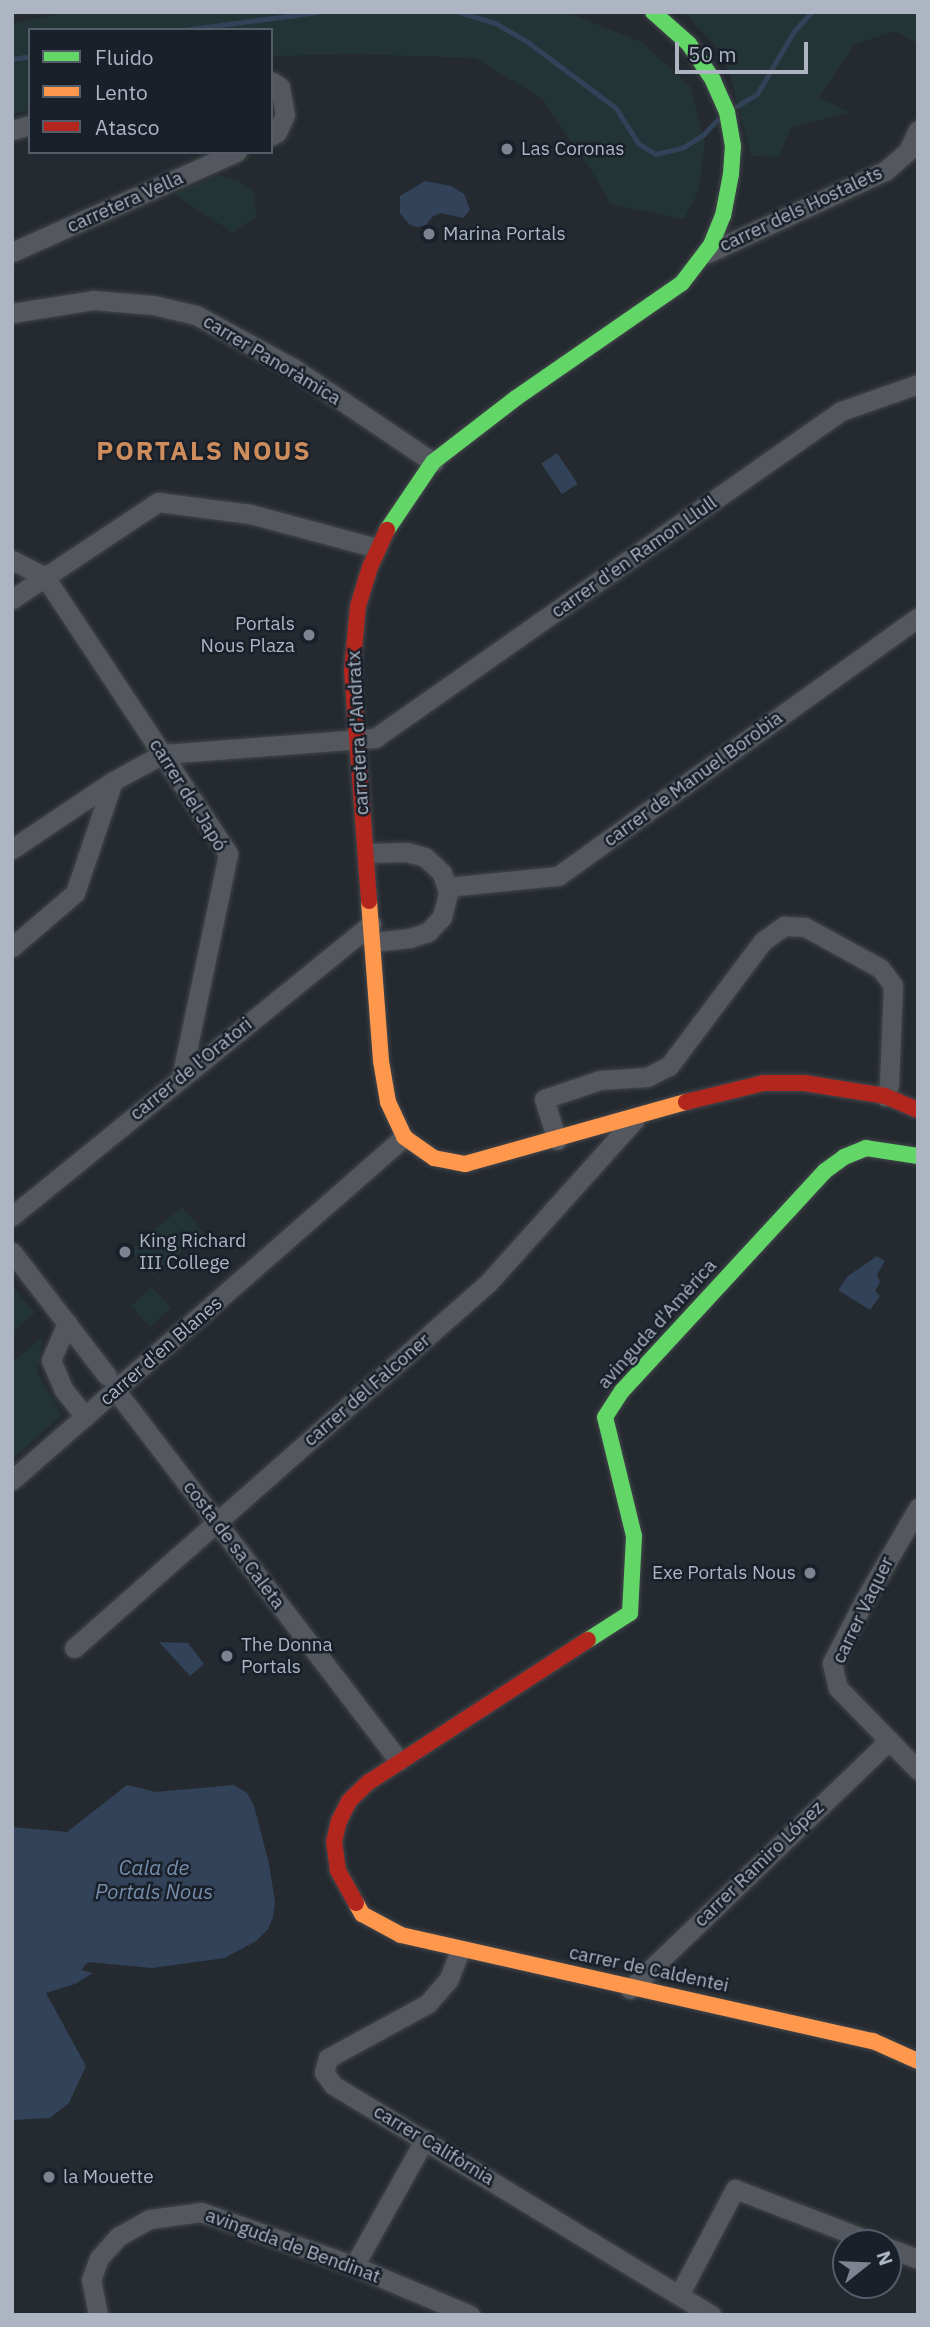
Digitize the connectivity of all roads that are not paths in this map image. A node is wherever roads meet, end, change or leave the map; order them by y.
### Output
1 (653, 12) edge
2 (273, 82) edge
3 (918, 130) edge
4 (273, 135) edge
5 (232, 154) edge
6 (12, 252) edge
7 (707, 253) junction
8 (12, 313) edge
9 (918, 384) edge
10 (433, 462) junction
11 (377, 548) junction
12 (12, 560) edge
13 (45, 578) junction
14 (12, 599) edge
15 (918, 617) edge
16 (356, 741) junction
17 (163, 754) junction
18 (113, 781) junction
19 (12, 849) edge
20 (367, 853) junction
21 (447, 887) junction
22 (372, 933) junction
23 (12, 947) edge
24 (182, 1075) junction
25 (885, 1096) junction
26 (918, 1110) edge
27 (640, 1113) junction
28 (404, 1137) junction
29 (558, 1140) junction
30 (918, 1156) edge
31 (12, 1216) edge
32 (12, 1252) edge
33 (67, 1323) junction
34 (107, 1376) dead end
35 (120, 1396) dead end
36 (85, 1418) junction
37 (12, 1480) edge
38 (918, 1508) edge
39 (217, 1523) junction
40 (74, 1648) dead end
41 (889, 1741) junction
42 (399, 1761) junction
43 (918, 1770) edge
44 (460, 1950) junction
45 (630, 1989) junction
46 (918, 2061) edge
47 (425, 2138) junction
48 (839, 2229) edge
49 (354, 2266) junction
50 (679, 2295) junction
51 (98, 2315) edge
52 (470, 2315) edge
53 (712, 2315) edge

1 - 7 main road, carretera d'Andratx
2 - 4 street
3 - 7 street, carrer dels Hostalets
5 - 6 street, carretera Vella
7 - 10 main road, carretera d'Andratx
8 - 10 street, carrer Panoràmica
9 - 16 street, carrer d'en Ramon Llull
10 - 11 main road, carretera d'Andratx
11 - 13 street
11 - 16 main road, carretera d'Andratx
12 - 13 street, carrer del Japó
13 - 14 street
13 - 17 street, carrer del Japó
15 - 21 street, carrer de Manuel Borobia
16 - 17 street, carrer d'en Ramon Llull
16 - 20 main road, carretera d'Andratx
17 - 18 street
17 - 24 street, carrer del Japó
18 - 19 street
18 - 23 street
20 - 21 street
20 - 22 main road, carretera d'Andratx
21 - 22 street
22 - 24 street, carrer de l'Oratori
22 - 28 main road, carretera d'Andratx
24 - 31 street, carrer de l'Oratori
25 - 26 main road
25 - 27 main road
25 - 29 street
27 - 29 main road
27 - 39 street, carrer del Falconer
28 - 29 main road
28 - 36 street, carrer d'en Blanes
30 - 42 main road, avinguda d'Amèrica
32 - 33 street
33 - 34 street
33 - 36 street
35 - 39 street, costa de sa Caleta
36 - 37 street, carrer d'en Blanes
38 - 41 street, carrer Vaquer
39 - 40 street, carrer del Falconer
39 - 42 street, costa de sa Caleta
41 - 43 street, carrer Vaquer
41 - 45 street, carrer Ramiro López
42 - 44 main road, carrer de Caldentei
44 - 45 main road, carrer de Caldentei
44 - 47 street, carrer Califòrnia
45 - 46 main road, carrer de Caldentei
47 - 49 street
47 - 50 street, carrer Califòrnia
48 - 50 street
49 - 51 street, avinguda de Bendinat
49 - 52 street, avinguda de Bendinat
50 - 53 street, carrer Califòrnia

